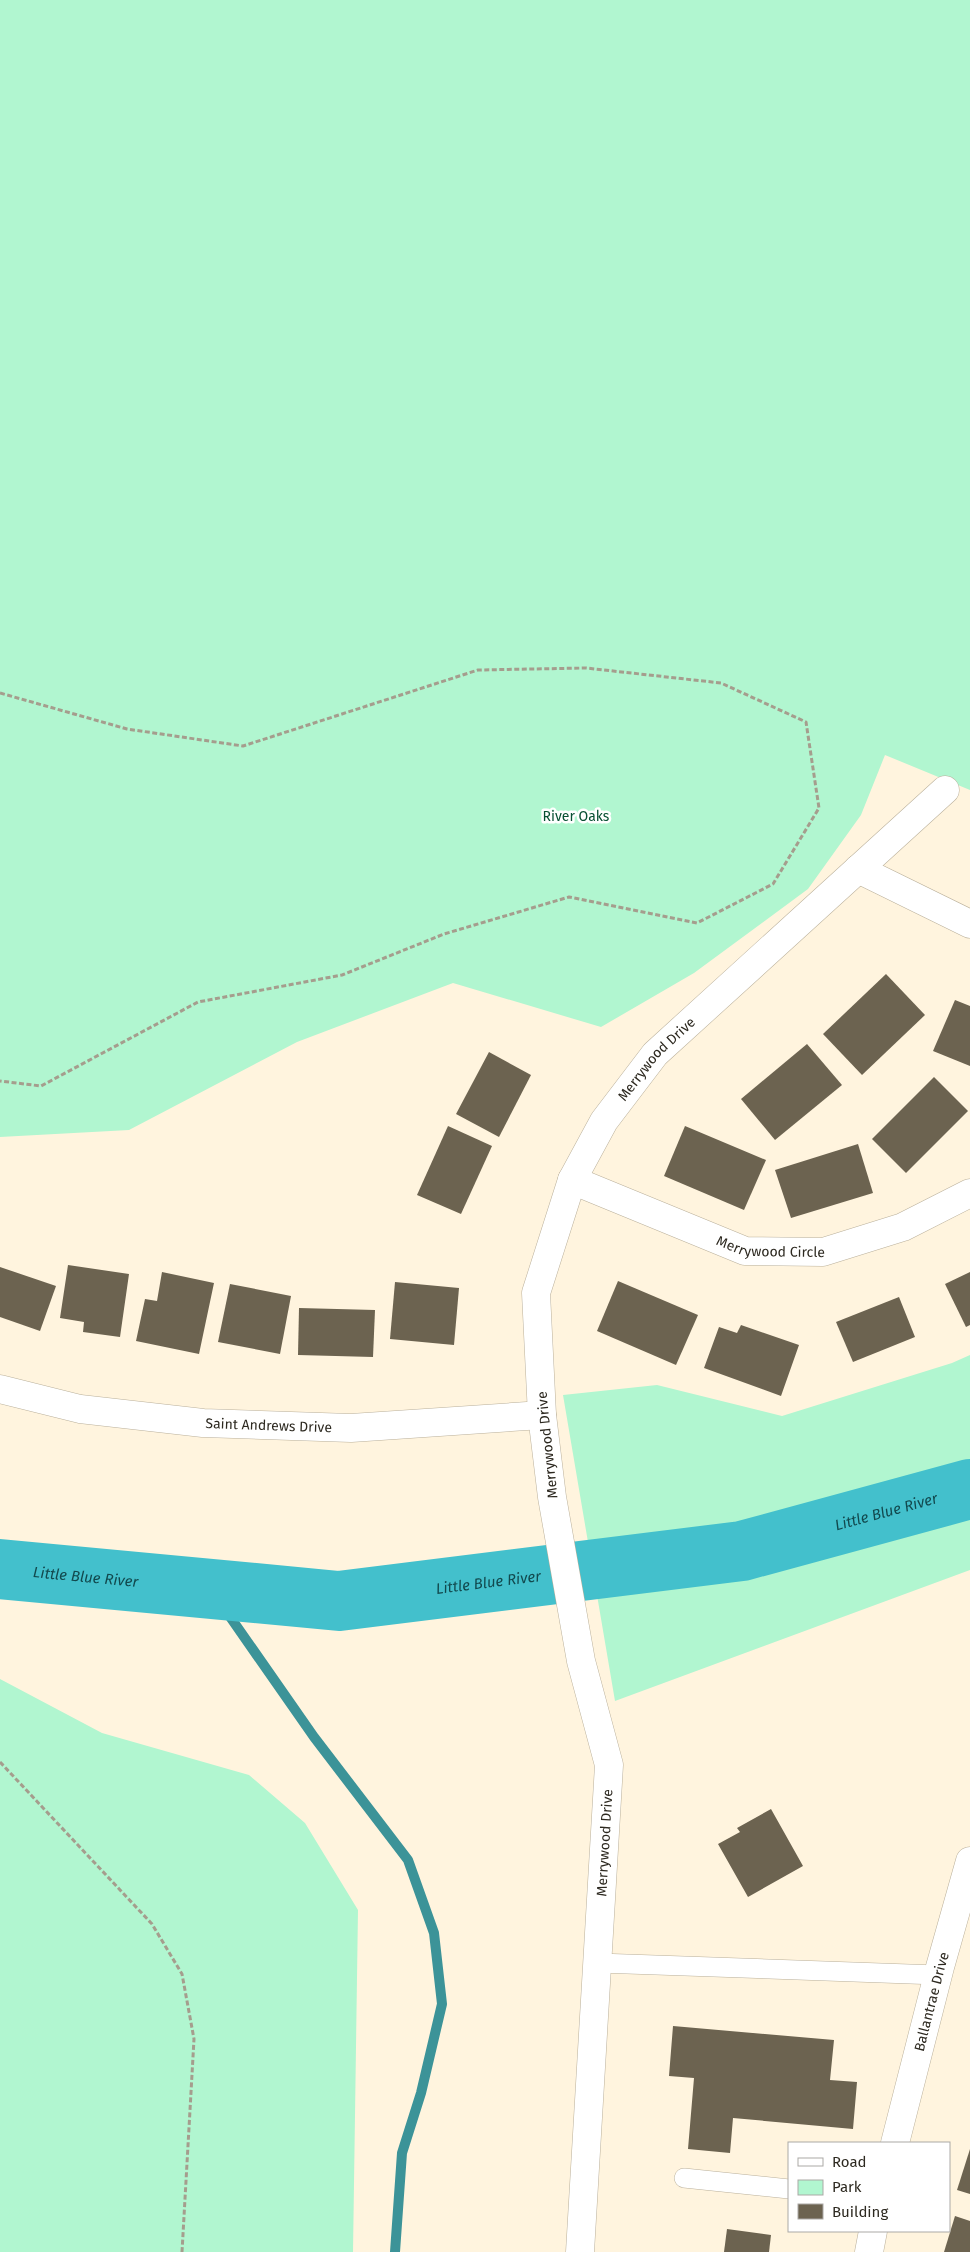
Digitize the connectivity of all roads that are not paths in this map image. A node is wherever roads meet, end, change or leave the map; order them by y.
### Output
1 (945, 790) dead end
2 (858, 869) junction
3 (970, 924) edge
4 (572, 1180) junction
5 (970, 1193) edge
6 (0, 1389) edge
7 (542, 1415) junction
8 (970, 1861) edge
9 (598, 1962) junction
10 (938, 1976) junction
11 (895, 2142) edge
12 (684, 2178) dead end
13 (788, 2188) edge
14 (873, 2232) edge
15 (580, 2252) edge
16 (869, 2252) edge

1 - 2 street, Merrywood Drive
2 - 3 street
2 - 4 street, Merrywood Drive
4 - 5 street, Merrywood Circle
4 - 7 street, Merrywood Drive
6 - 7 street, Saint Andrews Drive
7 - 9 street, Merrywood Drive
8 - 10 street, Ballantrae Drive
9 - 10 lane
9 - 15 street, Merrywood Drive
10 - 11 street, Ballantrae Drive
12 - 13 lane
14 - 16 street

